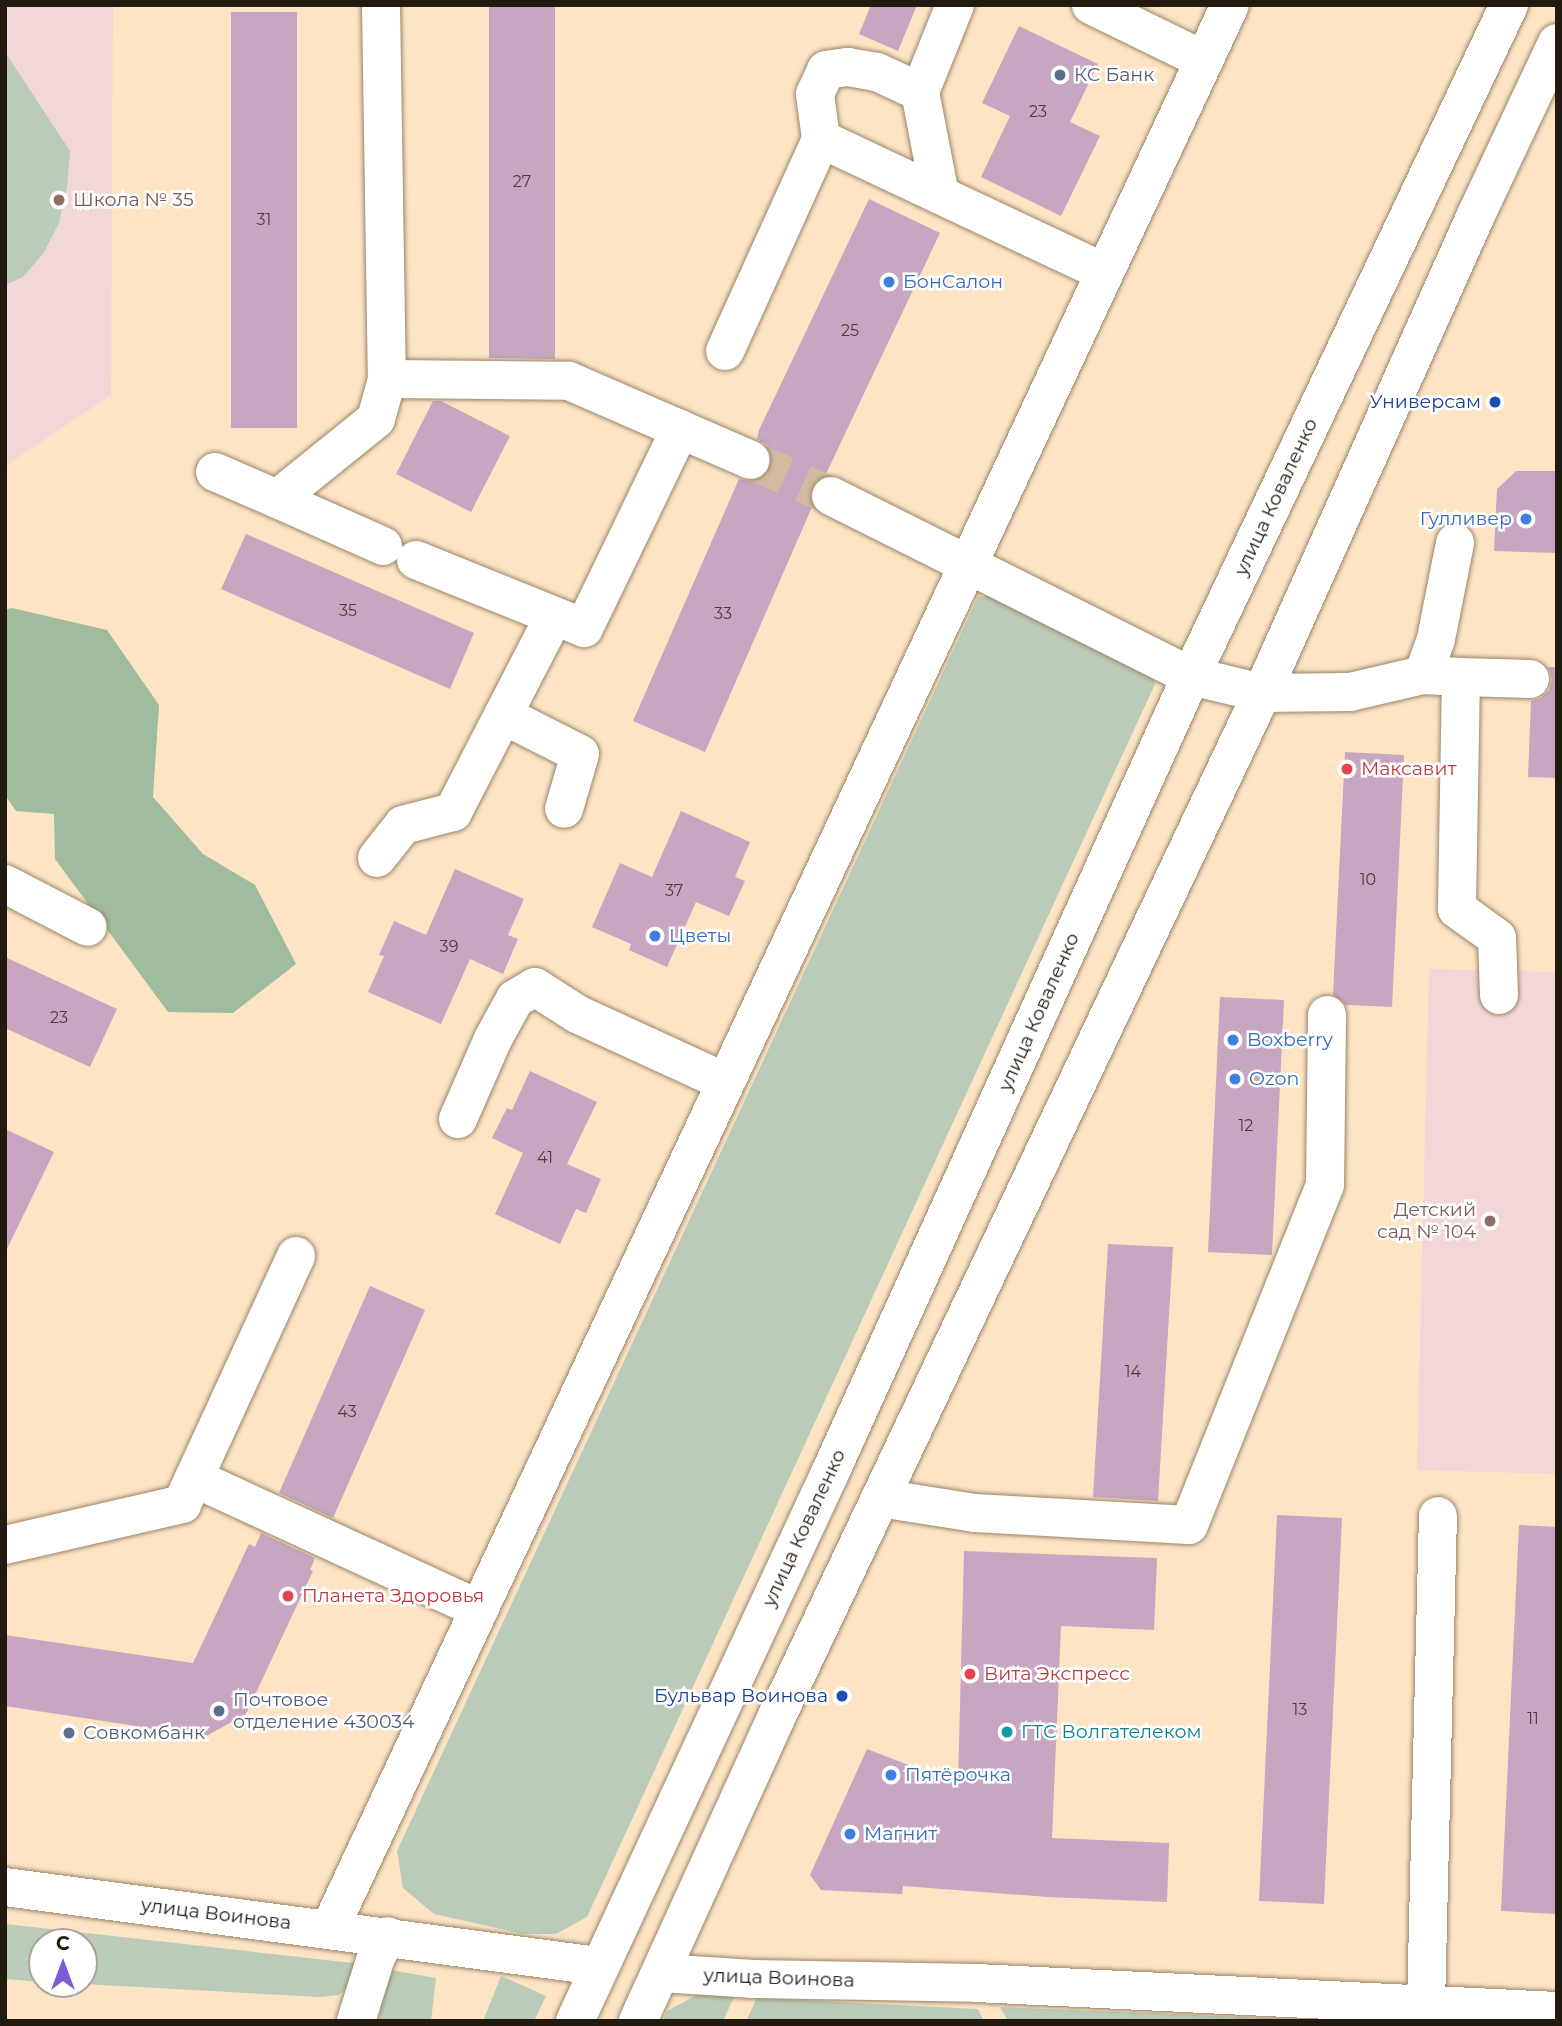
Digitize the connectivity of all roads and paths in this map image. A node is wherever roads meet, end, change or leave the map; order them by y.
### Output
1 (382, 5) edge
2 (955, 5) edge
3 (1091, 5) edge
4 (1230, 5) edge
5 (1508, 5) edge
6 (1557, 43) edge
7 (1487, 52) junction
8 (1204, 60) junction
9 (1549, 78) edge
10 (920, 92) junction
11 (821, 139) junction
12 (940, 195) junction
13 (1104, 272) junction
14 (725, 351) dead end
15 (387, 379) junction
16 (680, 429) junction
17 (751, 460) tunnel mouth
18 (215, 472) dead end
19 (831, 496) tunnel mouth
20 (277, 499) junction
21 (1455, 543) dead end
22 (966, 565) junction
23 (554, 616) junction
24 (1423, 675) junction
25 (1191, 676) junction
26 (1461, 677) junction
27 (1530, 679) dead end
28 (1262, 693) junction
29 (503, 715) junction
30 (564, 809) dead end
31 (377, 858) dead end
32 (5, 884) edge
33 (88, 927) dead end
34 (1499, 995) dead end
35 (1327, 1015) dead end
36 (725, 1082) junction
37 (458, 1119) dead end
38 (296, 1256) dead end
39 (830, 1473) junction
40 (194, 1478) junction
41 (880, 1498) junction
42 (1438, 1517) dead end
43 (5, 1545) edge
44 (479, 1609) junction
45 (5, 1887) edge
46 (330, 1928) junction
47 (388, 1936) junction
48 (598, 1966) junction
49 (661, 1973) junction
50 (1426, 2005) junction
51 (1557, 2011) edge
52 (356, 2021) edge
53 (575, 2021) edge
54 (638, 2021) edge

1 - 15 main road
2 - 10 main road
3 - 8 main road
4 - 8 main road
5 - 7 main road, улица Коваленко
6 - 9 main road
7 - 9 main road
7 - 25 main road, улица Коваленко
8 - 13 main road
9 - 28 main road
10 - 11 main road
10 - 12 main road
11 - 12 main road
11 - 14 main road
12 - 13 main road
13 - 22 main road
15 - 16 main road
15 - 20 main road
16 - 17 main road
16 - 23 main road
18 - 20 main road
19 - 22 main road
20 - 23 main road
21 - 24 main road
22 - 25 main road
22 - 36 main road
23 - 29 main road
24 - 26 main road
24 - 28 main road
25 - 28 main road
25 - 39 main road, улица Коваленко
26 - 27 main road
26 - 34 main road
28 - 41 main road
29 - 30 main road
29 - 31 main road
32 - 33 main road
35 - 41 main road
36 - 37 main road
36 - 44 main road
38 - 40 main road
39 - 41 main road
39 - 48 main road, улица Коваленко
40 - 43 main road
40 - 44 main road
41 - 49 main road
42 - 50 main road
44 - 46 main road
45 - 46 main road, улица Воинова
46 - 47 main road, улица Воинова
47 - 48 main road, улица Воинова
47 - 52 main road
48 - 49 main road, улица Воинова
48 - 53 main road, улица Коваленко
49 - 50 main road, улица Воинова
49 - 54 main road
50 - 51 main road, улица Воинова

